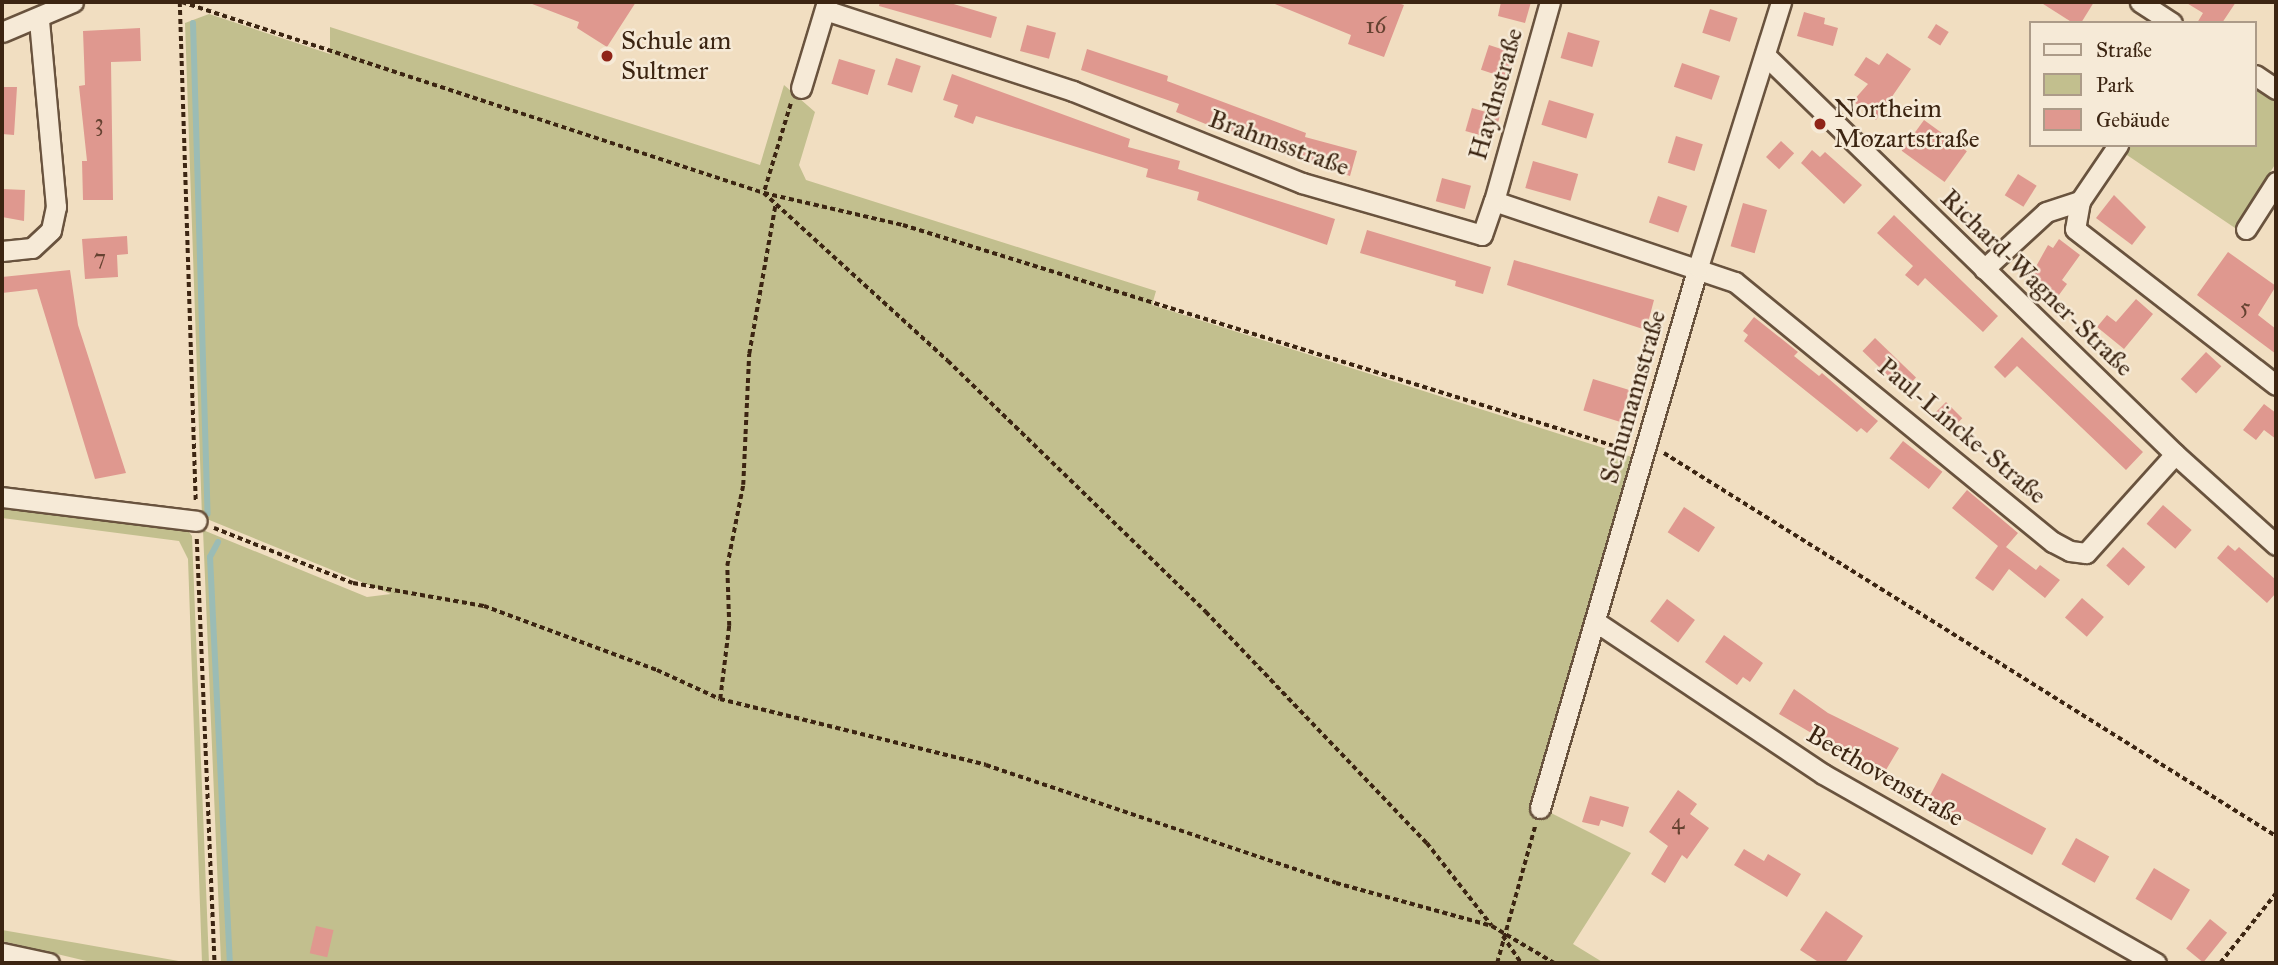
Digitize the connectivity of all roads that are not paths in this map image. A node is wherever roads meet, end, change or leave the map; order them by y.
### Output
1 (73, 2) edge
2 (1550, 2) edge
3 (1781, 2) edge
4 (2140, 2) edge
5 (826, 6) edge
6 (39, 20) junction
7 (2169, 21) edge
8 (2, 32) edge
9 (1765, 55) junction
10 (2257, 76) edge
11 (801, 88) dead end
12 (2276, 89) edge
13 (2117, 147) edge
14 (2276, 182) edge
15 (1494, 201) junction
16 (2080, 201) junction
17 (2246, 229) dead end
18 (2, 251) edge
19 (1698, 267) junction
20 (1984, 269) junction
21 (2276, 386) edge
22 (2175, 454) junction
23 (2, 497) edge
24 (197, 521) road end
25 (2276, 545) edge
26 (1596, 622) junction
27 (1540, 808) road end
28 (2, 953) edge
29 (48, 963) edge
30 (2156, 963) edge

1 - 6 street
2 - 15 street, Haydnstraße
3 - 9 street, Schumannstraße
4 - 7 street
5 - 11 street
5 - 15 street, Brahmsstraße
6 - 8 street
6 - 18 street
9 - 19 street, Schumannstraße
9 - 20 street, Richard-Wagner-Straße
10 - 12 street
13 - 16 street
14 - 17 street
15 - 19 street
16 - 20 street
16 - 21 street
19 - 22 street, Paul-Lincke-Straße
19 - 26 street, Schumannstraße
20 - 22 street, Richard-Wagner-Straße
22 - 25 street, Richard-Wagner-Straße
23 - 24 street
26 - 27 street, Schumannstraße
26 - 30 street, Beethovenstraße
28 - 29 street

